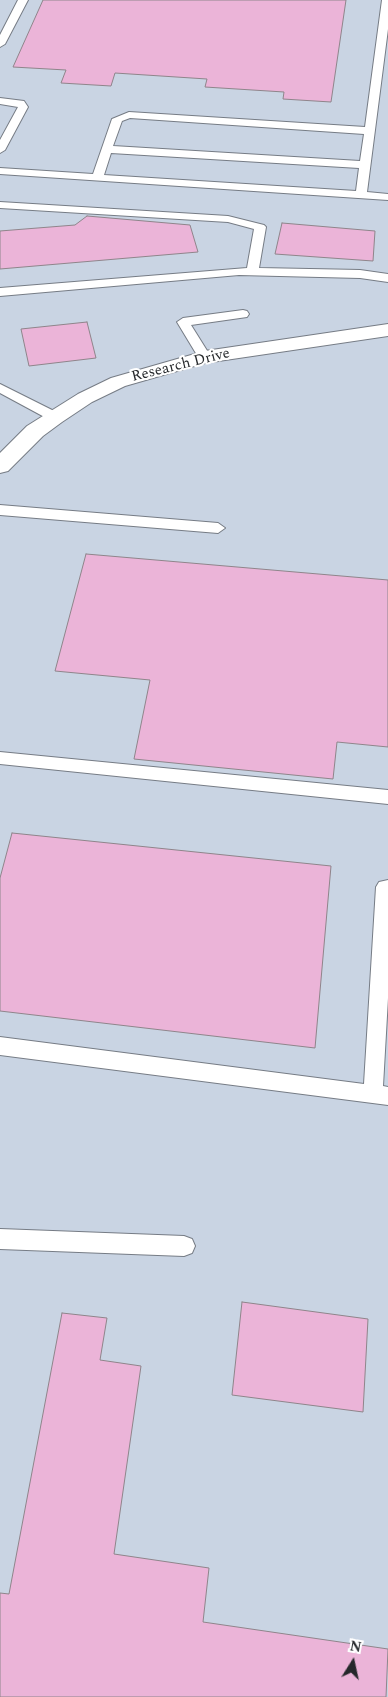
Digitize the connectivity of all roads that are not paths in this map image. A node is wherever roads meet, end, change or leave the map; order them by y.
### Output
1 (23, 0) edge
2 (387, 0) edge
3 (0, 44) edge
4 (0, 101) edge
5 (371, 131) junction
6 (107, 149) junction
7 (0, 150) edge
8 (365, 165) junction
9 (0, 171) edge
10 (97, 178) junction
11 (361, 195) junction
12 (388, 197) edge
13 (0, 205) edge
14 (252, 271) junction
15 (388, 278) edge
16 (0, 292) edge
17 (243, 314) dead end
18 (388, 330) edge
19 (205, 357) junction
20 (0, 388) edge
21 (55, 417) junction
22 (2, 459) edge
23 (0, 510) edge
24 (218, 528) dead end
25 (0, 758) edge
26 (388, 797) edge
27 (388, 888) edge
28 (0, 1046) edge
29 (381, 1095) edge
30 (0, 1238) edge
31 (184, 1246) dead end

1 - 3 lane
2 - 5 lane
4 - 7 lane
5 - 6 lane
5 - 8 lane
6 - 8 lane
6 - 10 lane
8 - 11 lane
9 - 10 lane
10 - 11 lane
11 - 12 lane
13 - 14 lane
14 - 15 lane
14 - 16 lane
17 - 19 lane
18 - 19 street, Research Drive
19 - 21 street, Research Drive
20 - 21 lane
21 - 22 street, Research Drive
23 - 24 lane
25 - 26 lane
27 - 29 lane
28 - 29 lane
30 - 31 lane

